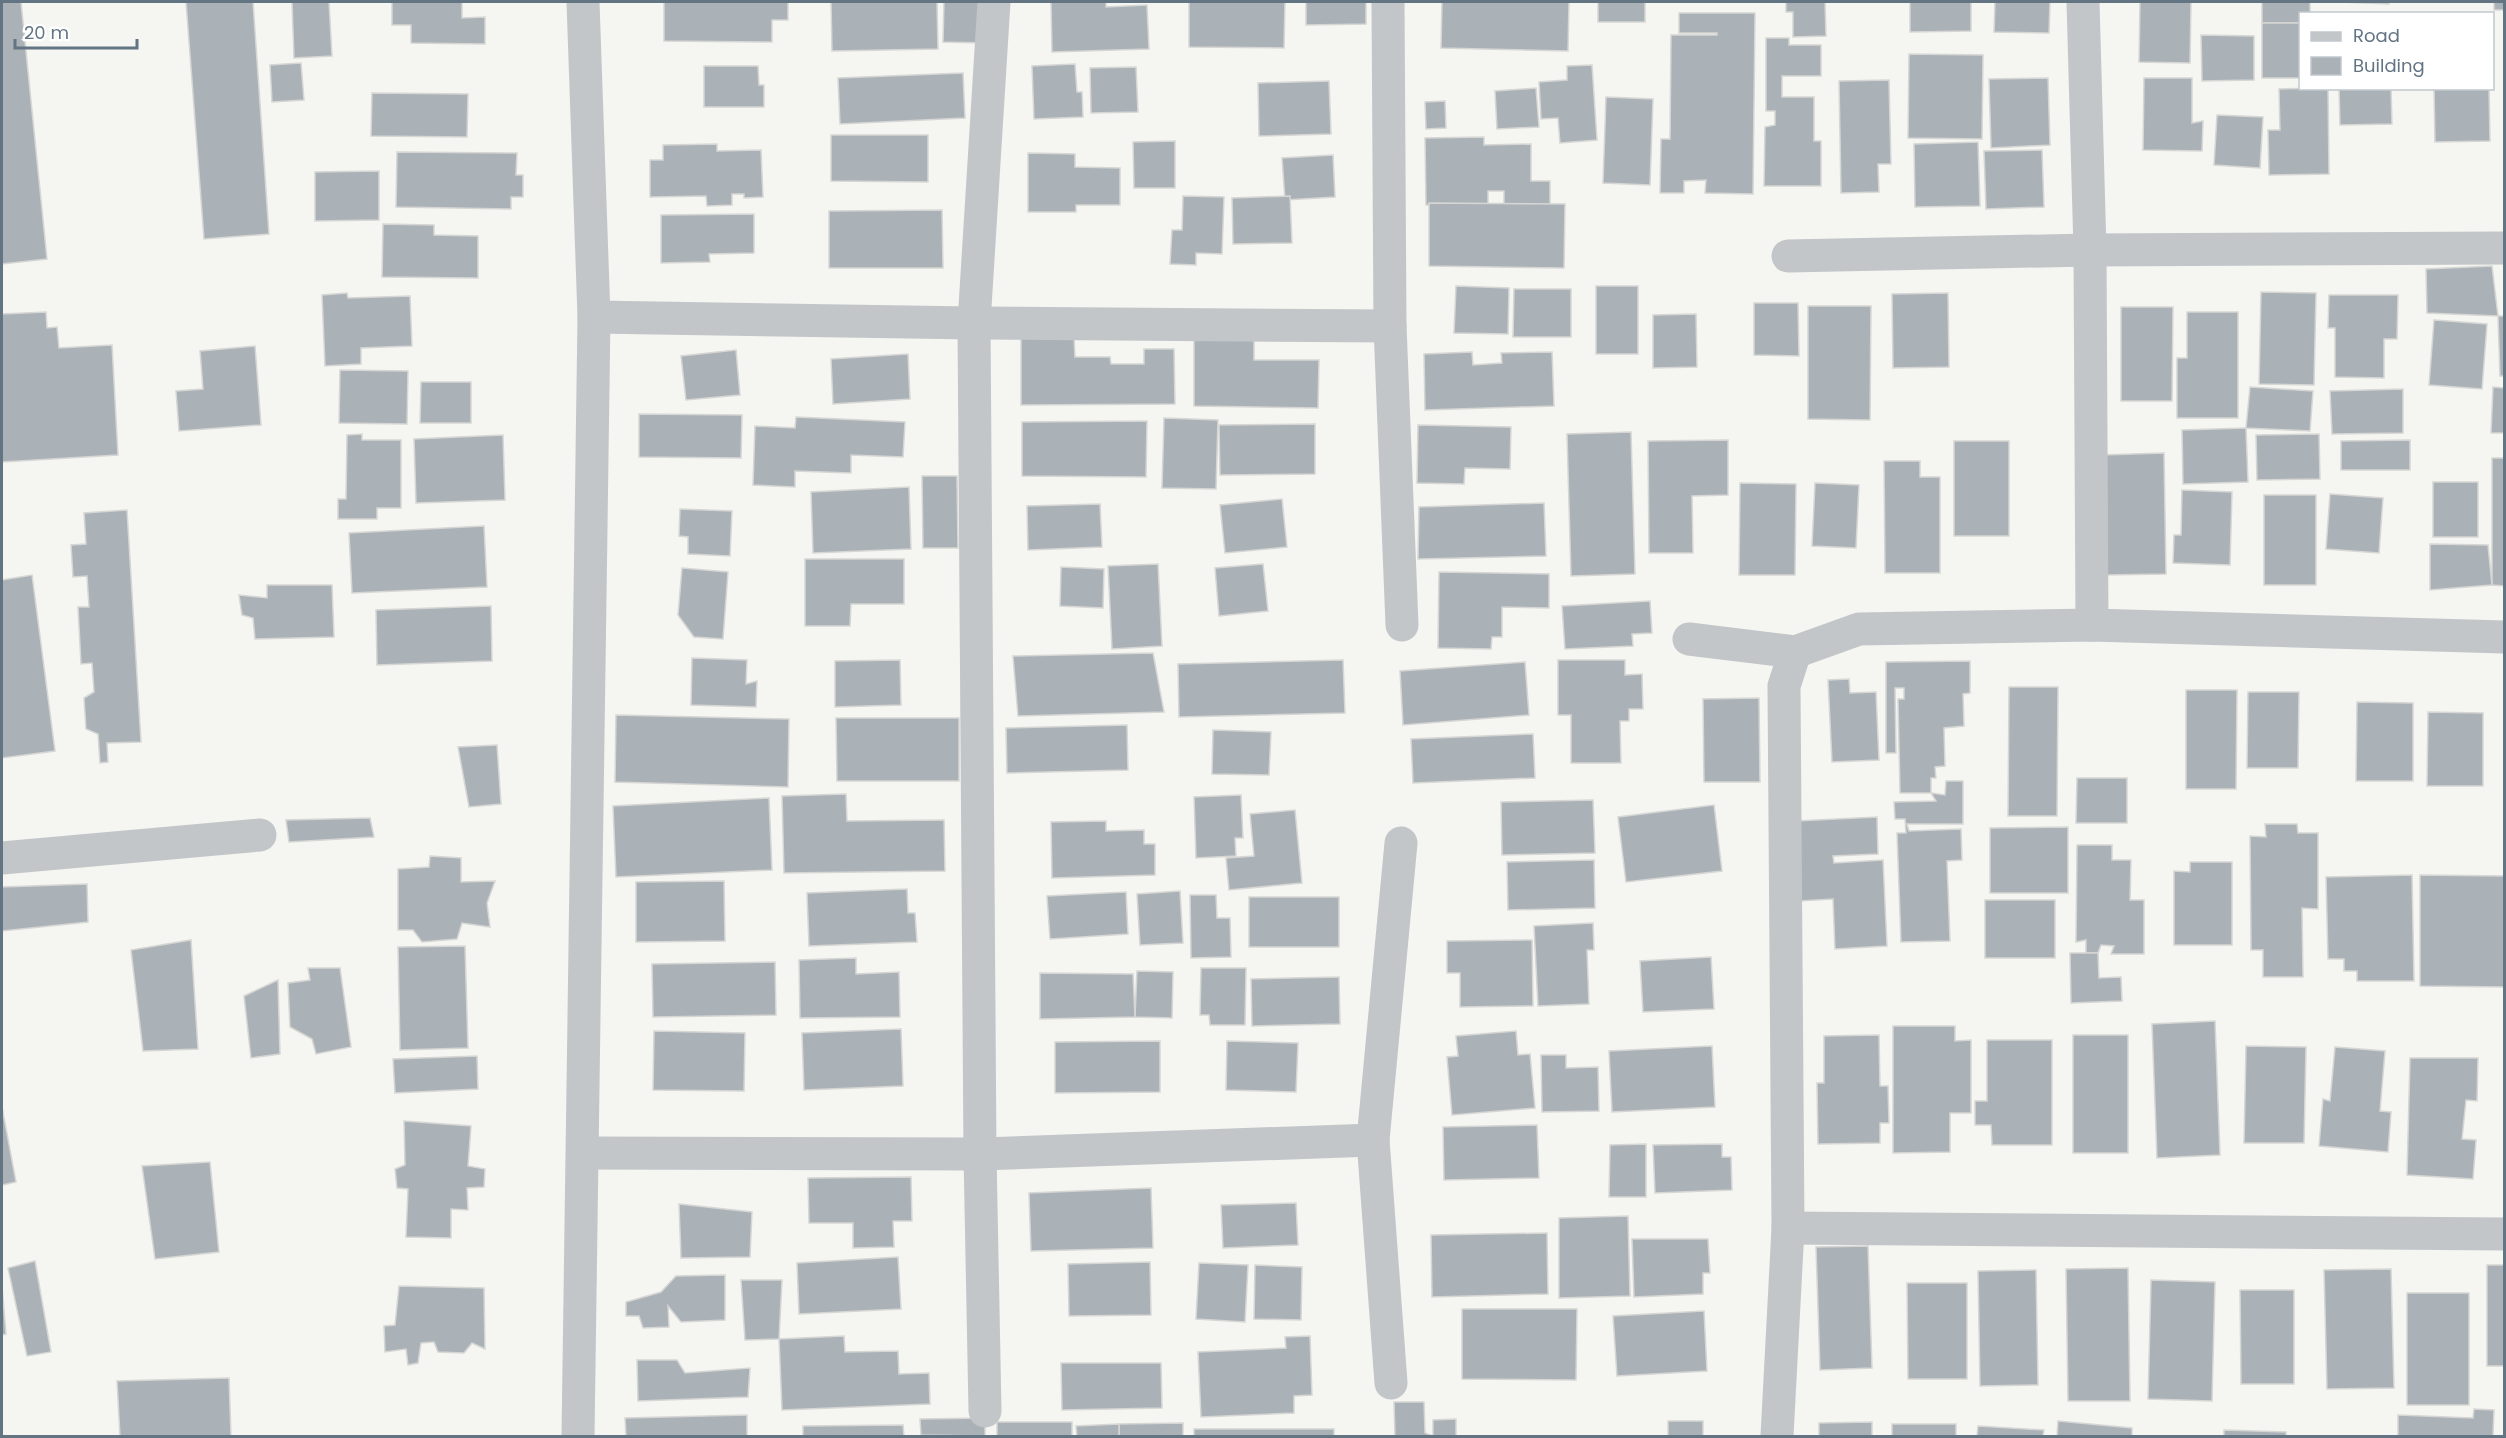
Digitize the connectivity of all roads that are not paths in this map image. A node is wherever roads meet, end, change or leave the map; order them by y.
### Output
1 (583, 2) edge
2 (994, 2) edge
3 (1388, 2) edge
4 (2083, 2) edge
5 (2505, 248) edge
6 (2090, 250) junction
7 (1788, 256) dead end
8 (594, 317) junction
9 (974, 323) junction
10 (1390, 326) junction
11 (1402, 625) dead end
12 (2092, 625) junction
13 (2505, 637) edge
14 (1689, 639) dead end
15 (1795, 652) junction
16 (260, 835) dead end
17 (1401, 843) dead end
18 (2, 858) edge
19 (1373, 1140) junction
20 (584, 1153) junction
21 (980, 1154) junction
22 (1788, 1228) junction
23 (2505, 1234) edge
24 (1391, 1383) dead end
25 (985, 1411) dead end
26 (578, 1437) edge
27 (1777, 1437) edge

1 - 8 street
2 - 9 street
3 - 10 street
4 - 6 street
5 - 6 street
6 - 7 street
6 - 12 street
8 - 9 street
8 - 20 street
9 - 10 street
9 - 21 street
10 - 11 street
12 - 13 street
12 - 15 street
14 - 15 street
15 - 22 street
16 - 18 street
17 - 19 street
19 - 21 street
19 - 24 street
20 - 21 street
20 - 26 street
21 - 25 street
22 - 23 street
22 - 27 street

